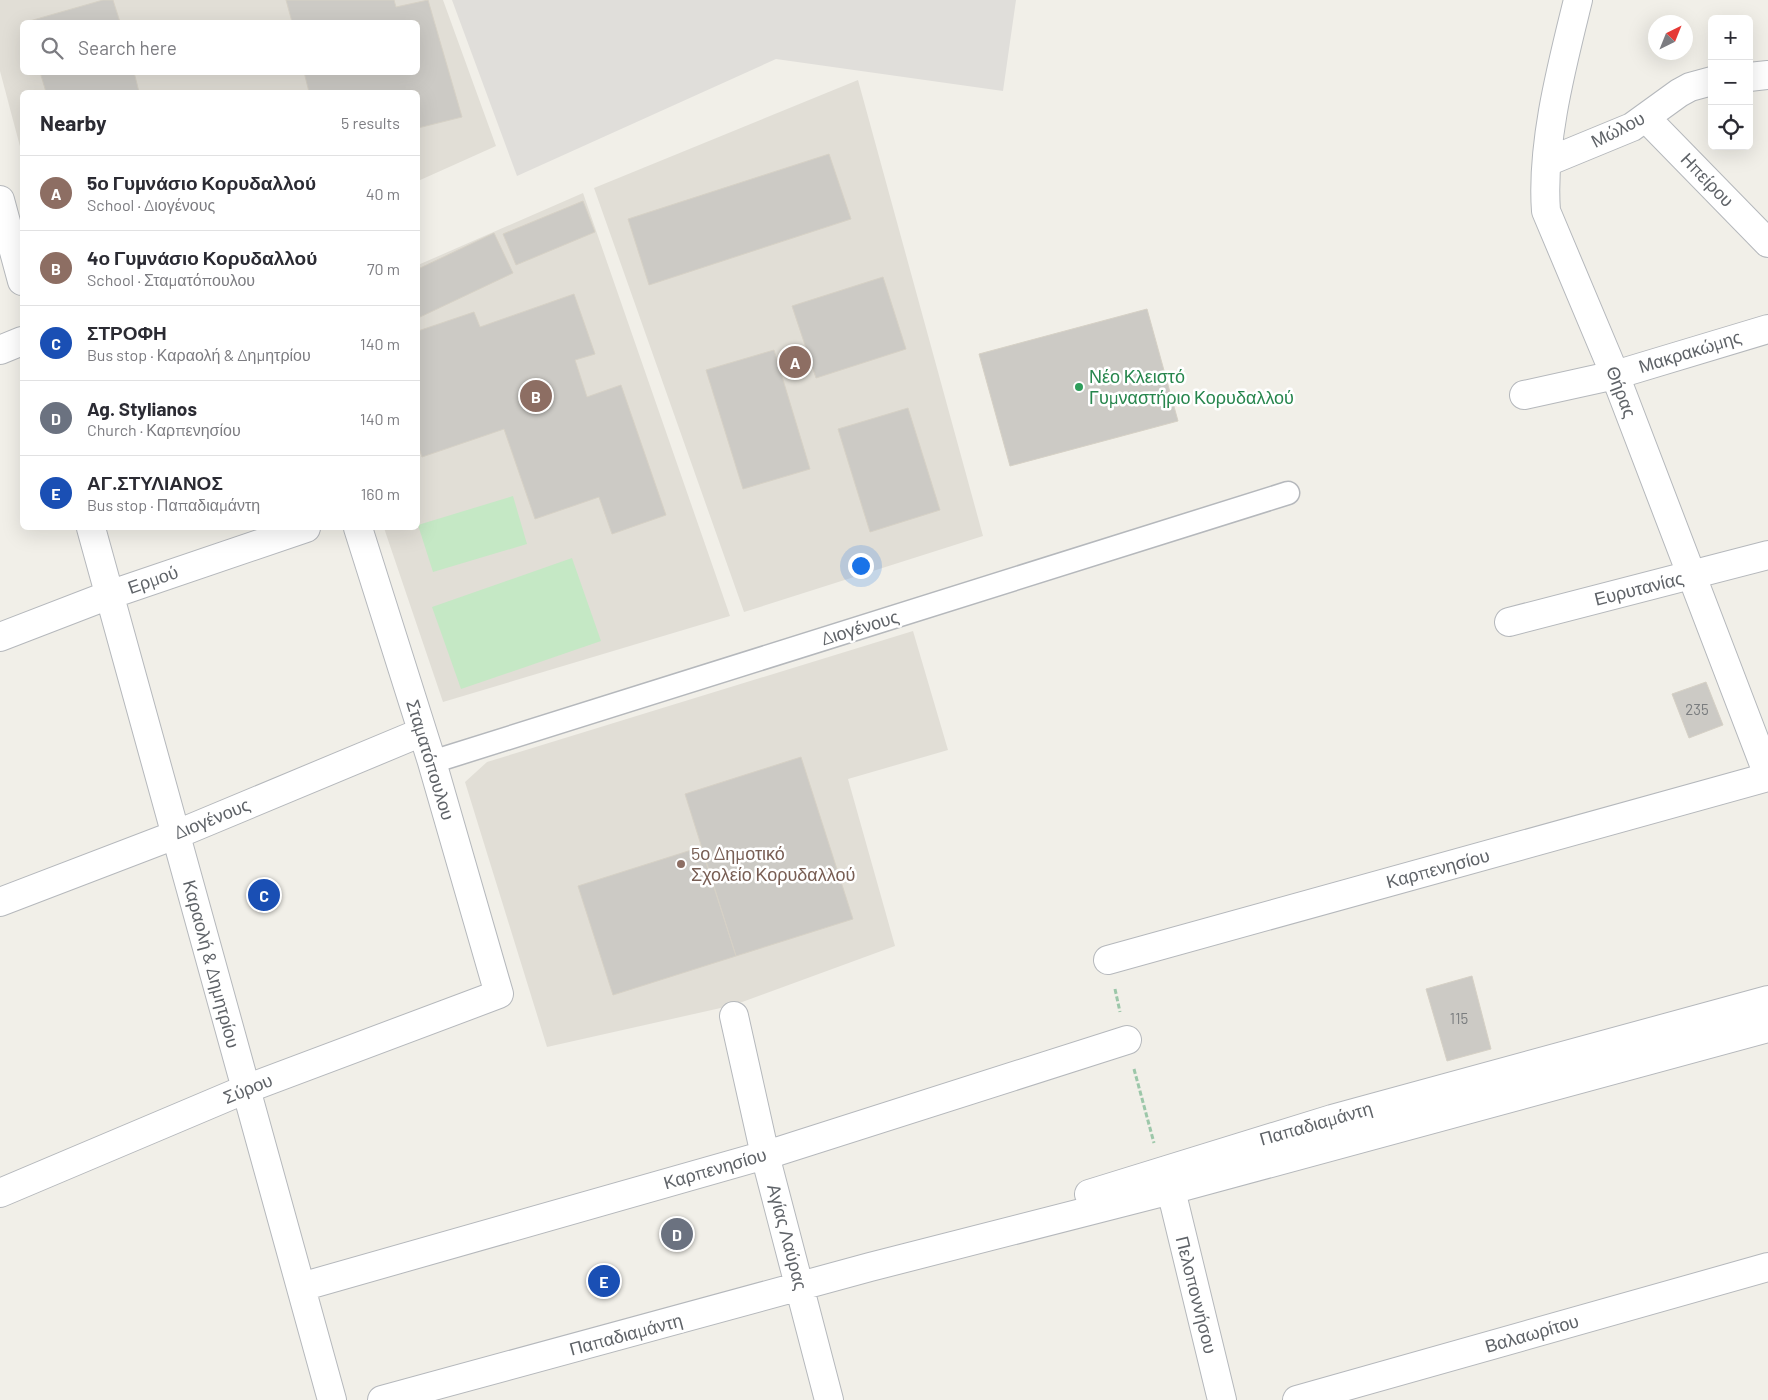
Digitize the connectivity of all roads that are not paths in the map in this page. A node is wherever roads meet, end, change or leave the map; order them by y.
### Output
1 (1578, 0) edge
2 (1768, 75) edge
3 (1753, 77) edge
4 (1708, 82) edge
5 (1646, 118) junction
6 (1547, 162) junction
7 (0, 200) edge
8 (1768, 243) edge
9 (20, 274) edge
10 (1768, 329) edge
11 (20, 342) edge
12 (0, 350) edge
13 (1615, 375) junction
14 (1524, 395) dead end
15 (1288, 493) dead end
16 (91, 530) edge
17 (300, 530) edge
18 (359, 530) edge
19 (1768, 555) edge
20 (1690, 576) junction
21 (109, 596) junction
22 (1509, 622) dead end
23 (0, 637) edge
24 (422, 732) junction
25 (432, 762) junction
26 (1768, 776) edge
27 (175, 835) junction
28 (0, 902) edge
29 (1108, 960) dead end
30 (499, 994) joint
31 (1768, 1000) edge
32 (734, 1016) dead end
33 (1768, 1028) edge
34 (1127, 1040) dead end
35 (246, 1089) junction
36 (765, 1155) junction
37 (1171, 1190) junction
38 (0, 1193) edge
39 (870, 1267) junction
40 (1768, 1267) edge
41 (301, 1287) junction
42 (800, 1288) junction
43 (332, 1400) edge
44 (382, 1400) edge
45 (829, 1400) edge
46 (1222, 1400) edge
47 (1297, 1400) edge

1 - 6 street, Θήρας
2 - 3 street
4 - 5 street, Μώλου
5 - 6 street, Μώλου
5 - 8 street, Ηπείρου
6 - 13 street, Θήρας
7 - 9 street
10 - 13 street, Μακρακώμης
11 - 12 street
13 - 14 street, Μακρακώμης
13 - 20 street, Θήρας
15 - 25 street, Διογένους
16 - 21 street, Καραολή & Δημητρίου
17 - 21 street, Ερμού
18 - 24 street, Σταματόπουλου
19 - 20 street, Ευρυτανίας
20 - 22 street, Ευρυτανίας
20 - 26 street, Θήρας
21 - 23 street, Ερμού
21 - 27 street, Καραολή & Δημητρίου
24 - 25 street, Σταματόπουλου
24 - 27 street, Διογένους
25 - 30 street, Σταματόπουλου
26 - 29 street, Καρπενησίου
27 - 28 street, Διογένους
27 - 35 street, Καραολή & Δημητρίου
30 - 35 street, Σύρου
31 - 39 street, Παπαδιαμάντη
32 - 36 street, Αγίας Λαύρας
33 - 37 street, Παπαδιαμάντη
34 - 36 street, Καρπενησίου
35 - 38 street, Σύρου
35 - 41 street, Καραολή & Δημητρίου
36 - 41 street, Καρπενησίου
36 - 42 street, Αγίας Λαύρας
37 - 39 street, Παπαδιαμάντη
37 - 46 street, Πελοποννήσου
39 - 42 street, Παπαδιαμάντη
40 - 47 street, Βαλαωρίτου
41 - 43 street, Καραολή & Δημητρίου
42 - 44 street, Παπαδιαμάντη
42 - 45 street, Αγίας Λαύρας

